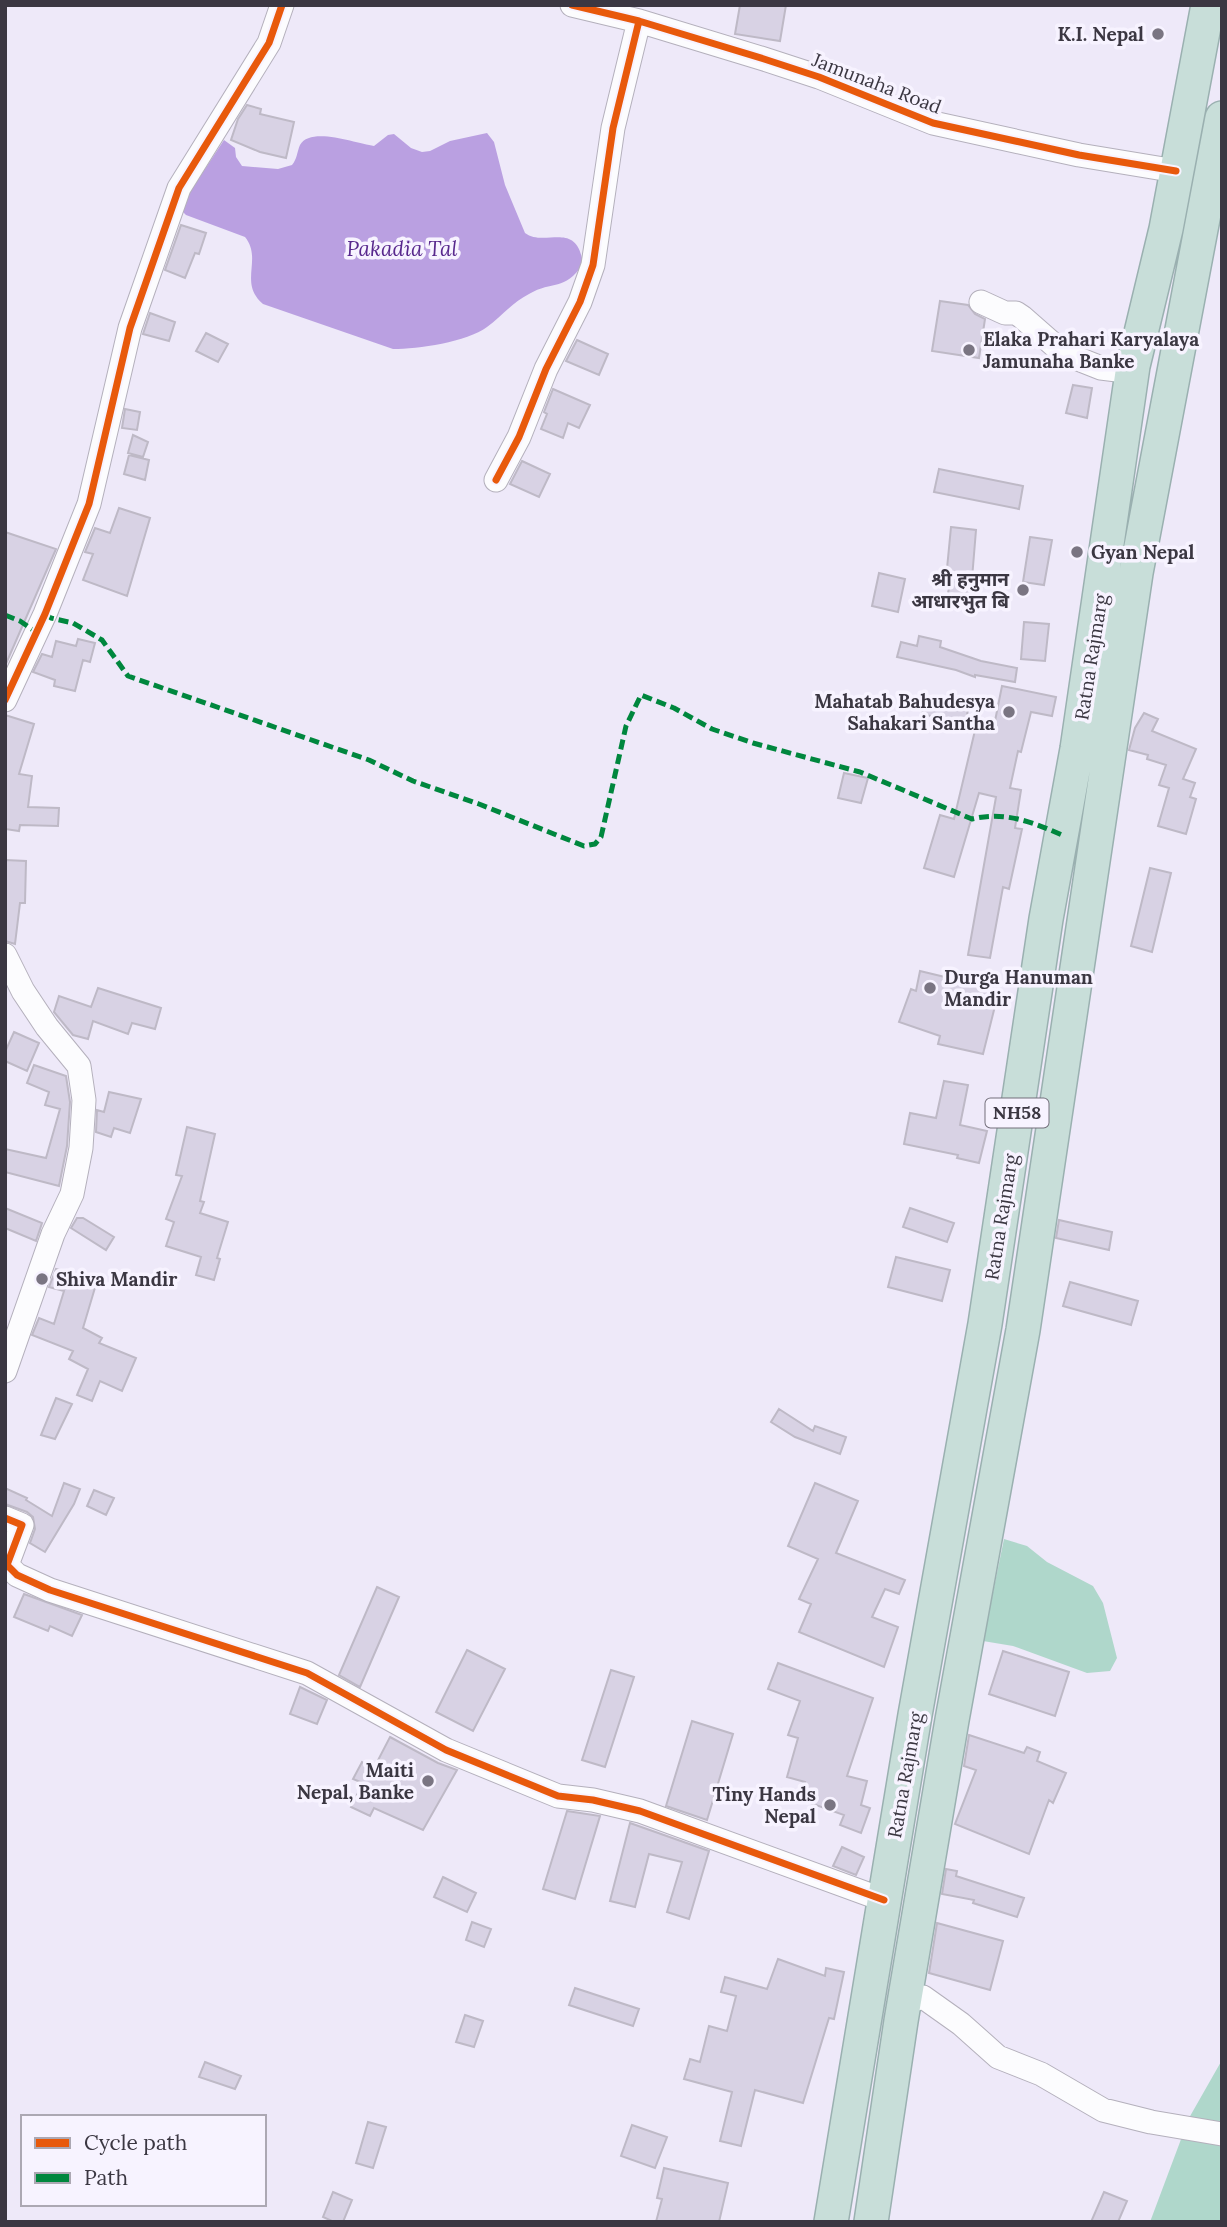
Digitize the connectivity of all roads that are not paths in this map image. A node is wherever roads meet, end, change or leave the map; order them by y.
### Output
1 (282, 5) edge
2 (572, 5) edge
3 (1208, 5) edge
4 (639, 21) junction
5 (1222, 118) edge
6 (1176, 171) junction
7 (981, 302) dead end
8 (1133, 366) junction
9 (496, 480) dead end
10 (5, 700) edge
11 (5, 956) edge
12 (5, 1371) edge
13 (5, 1518) edge
14 (884, 1900) junction
15 (904, 2003) junction
16 (1222, 2134) edge
17 (831, 2222) edge
18 (871, 2222) edge

1 - 10 street
2 - 4 street, Jamunaha Road
3 - 6 highway, Ratna Rajmarg / NH58
4 - 6 street, Jamunaha Road
4 - 9 street
5 - 15 highway, Ratna Rajmarg / NH58
6 - 8 highway, Ratna Rajmarg / NH58
7 - 8 street
8 - 14 highway, Ratna Rajmarg / NH58
11 - 12 street
13 - 14 street
14 - 17 highway, Ratna Rajmarg / NH58
15 - 16 street
15 - 18 highway, Ratna Rajmarg / NH58

